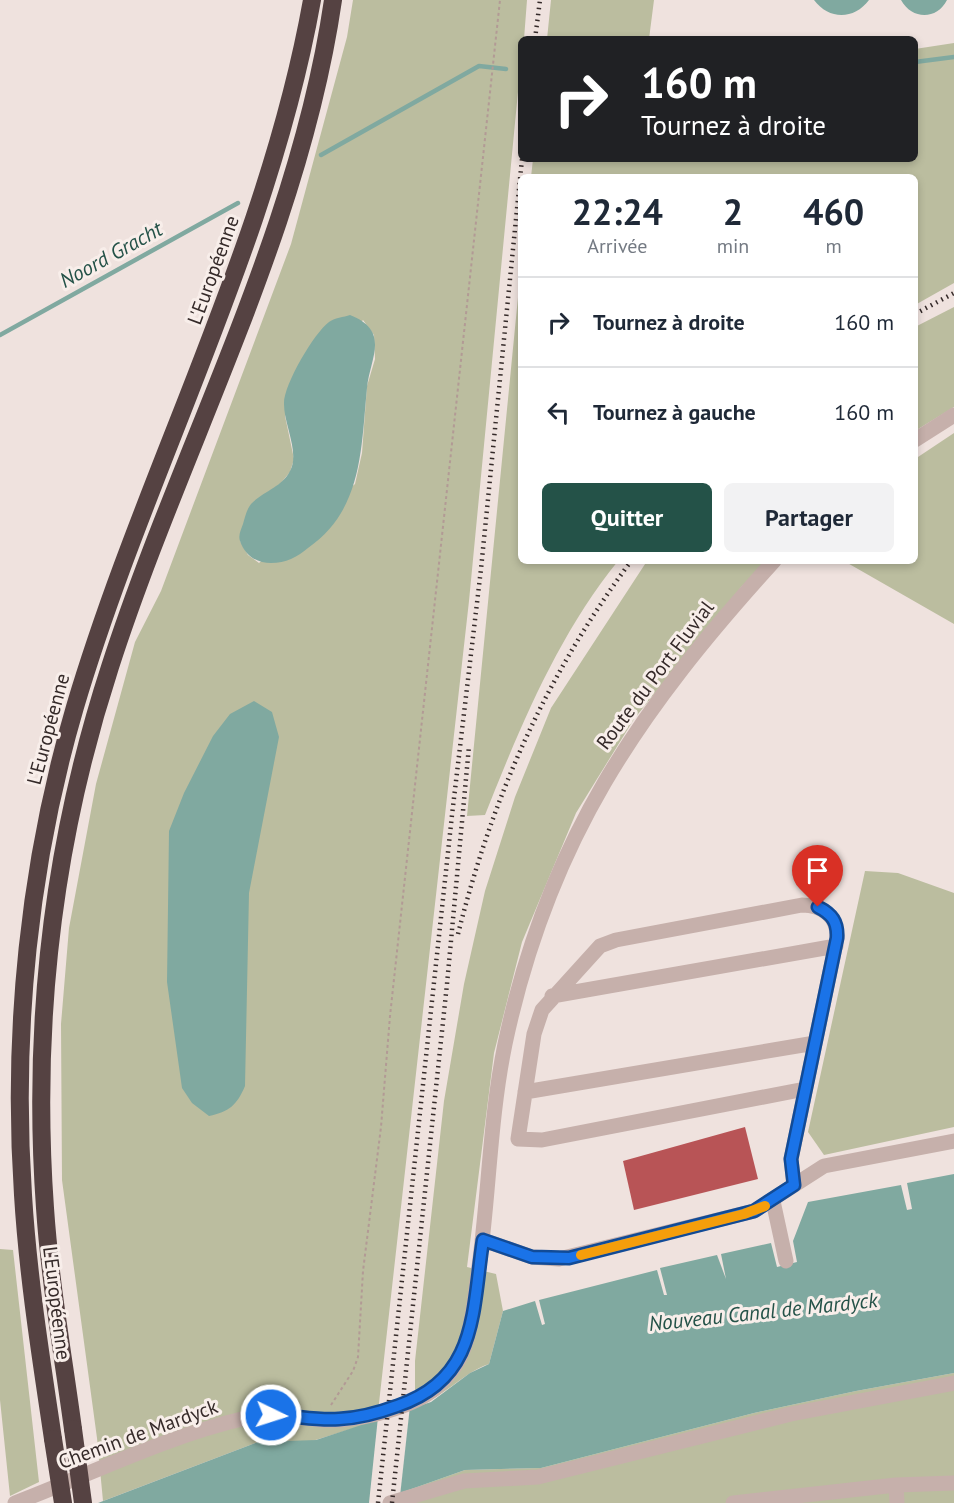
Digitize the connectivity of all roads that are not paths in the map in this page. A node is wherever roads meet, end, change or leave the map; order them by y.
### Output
1 (312, 0) edge
2 (333, 0) edge
3 (954, 415) edge
4 (918, 438) edge
5 (771, 564) edge
6 (836, 946) junction
7 (552, 996) junction
8 (815, 1043) junction
9 (805, 1089) junction
10 (525, 1092) junction
11 (954, 1141) edge
12 (794, 1185) junction
13 (772, 1201) junction
14 (483, 1240) junction
15 (786, 1261) dead end
16 (954, 1383) edge
17 (954, 1483) edge
18 (896, 1485) junction
19 (15, 1503) edge
20 (63, 1503) edge
21 (83, 1503) edge
22 (390, 1503) edge
23 (733, 1503) edge
24 (897, 1503) edge

1 - 20 highway, L'Européenne, bridge
2 - 21 highway, L'Européenne, bridge
3 - 4 street
5 - 14 street, Route du Port Fluvial
6 - 7 street
6 - 7 street
6 - 8 street
7 - 10 street
8 - 9 street
8 - 10 street
9 - 10 street
9 - 12 street
11 - 12 street
12 - 13 street
13 - 14 street
13 - 15 street
14 - 19 street, Chemin de Mardyck
16 - 22 street
17 - 18 street
18 - 23 street
18 - 24 street

